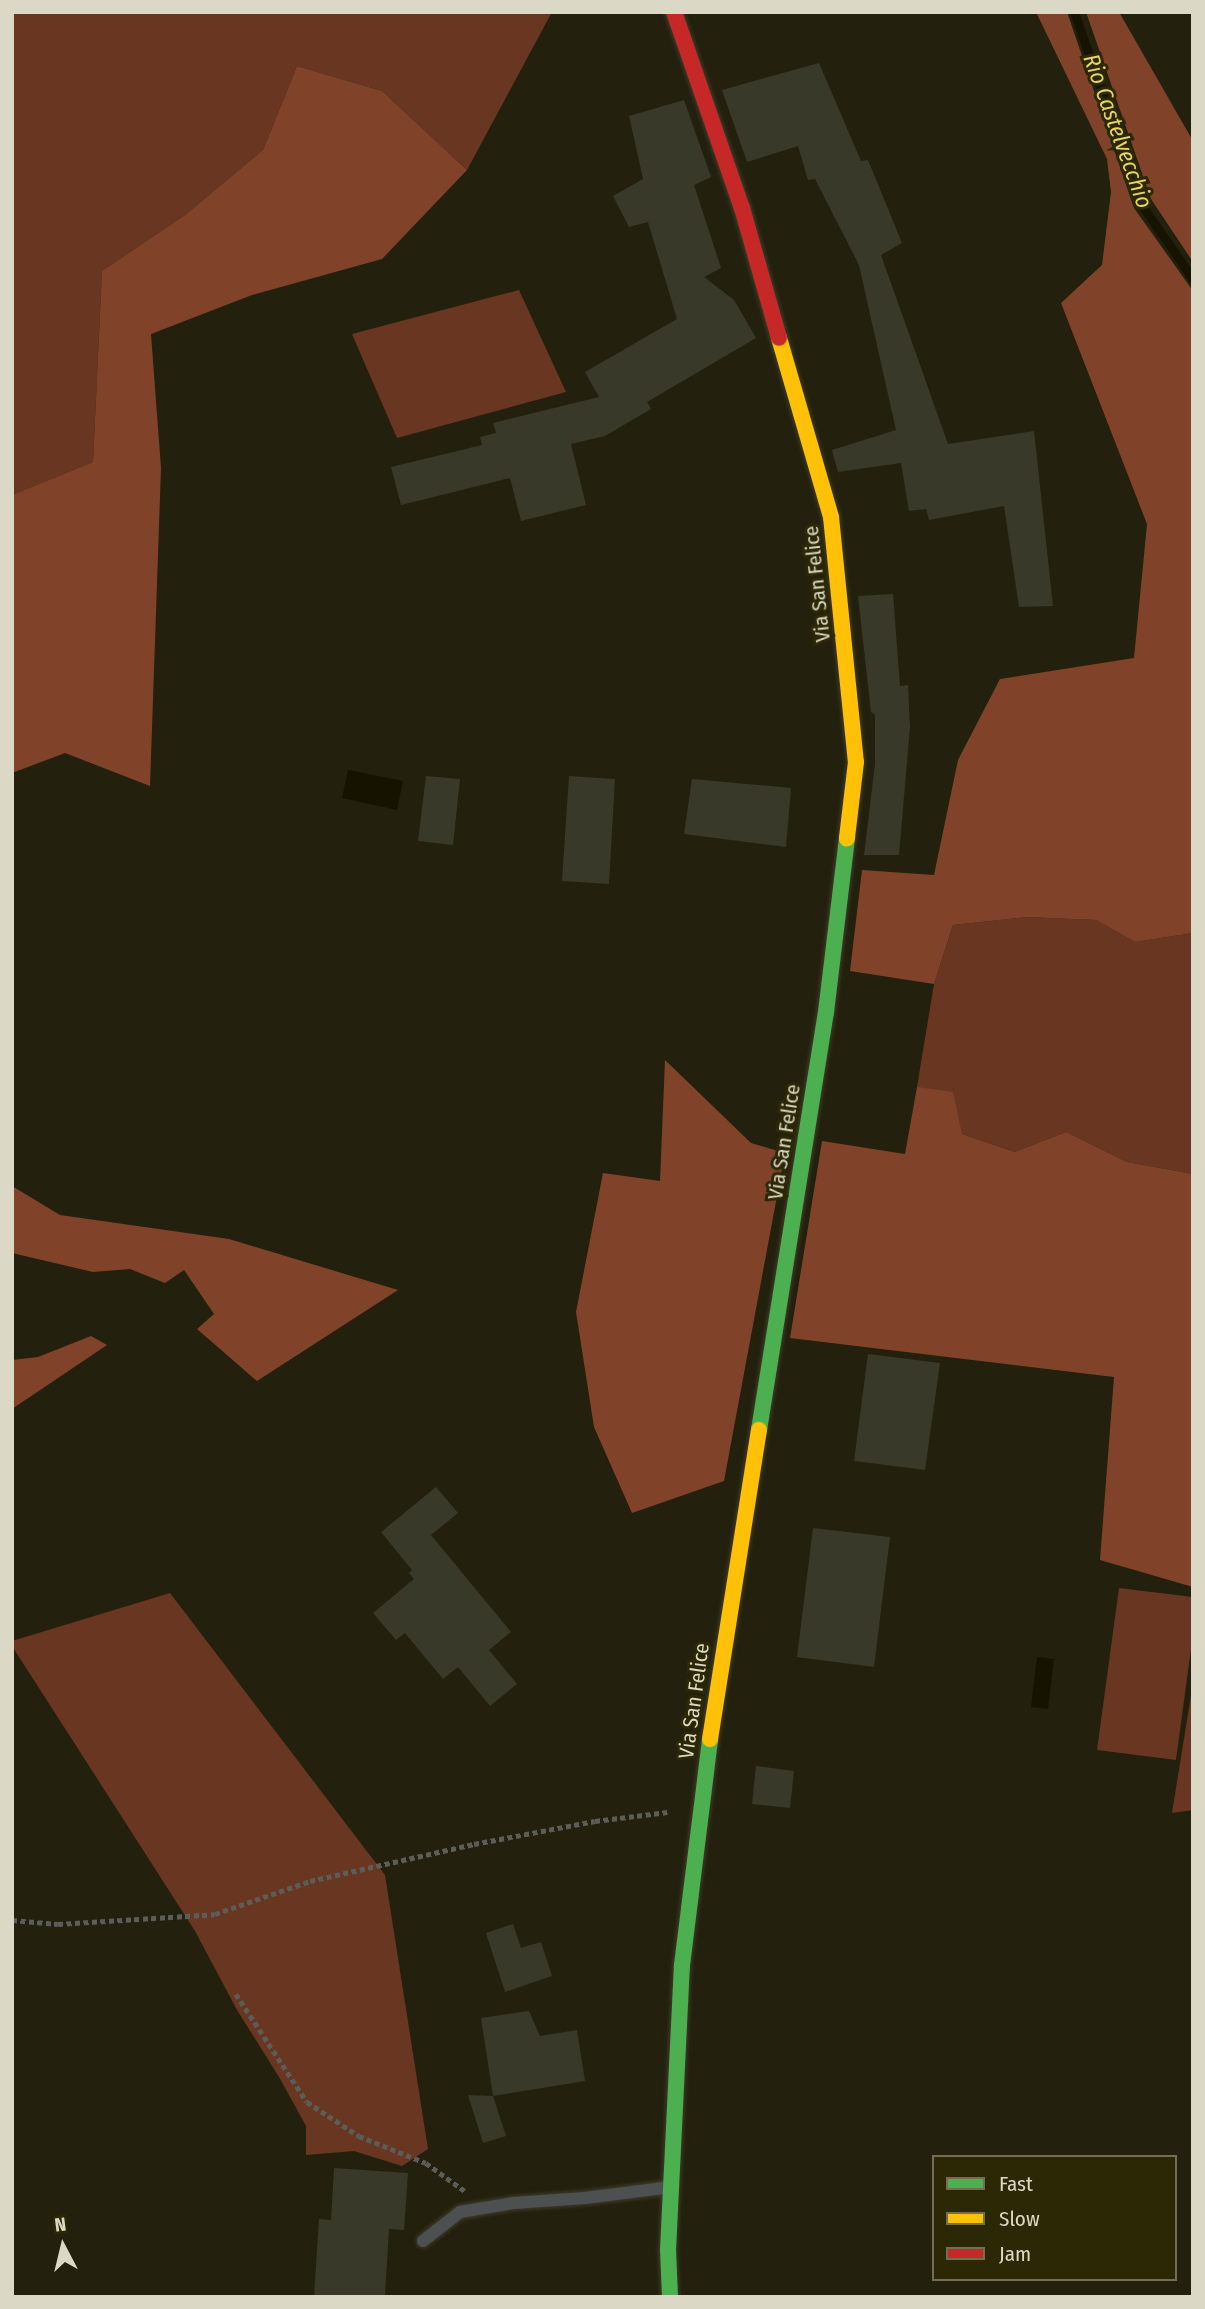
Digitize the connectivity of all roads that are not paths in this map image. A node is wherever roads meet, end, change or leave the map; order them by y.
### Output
1 (674, 12) edge
2 (671, 2187) junction
3 (423, 2241) dead end
4 (670, 2297) edge

1 - 2 street, Via San Felice
2 - 3 lane
2 - 4 street, Via San Felice

